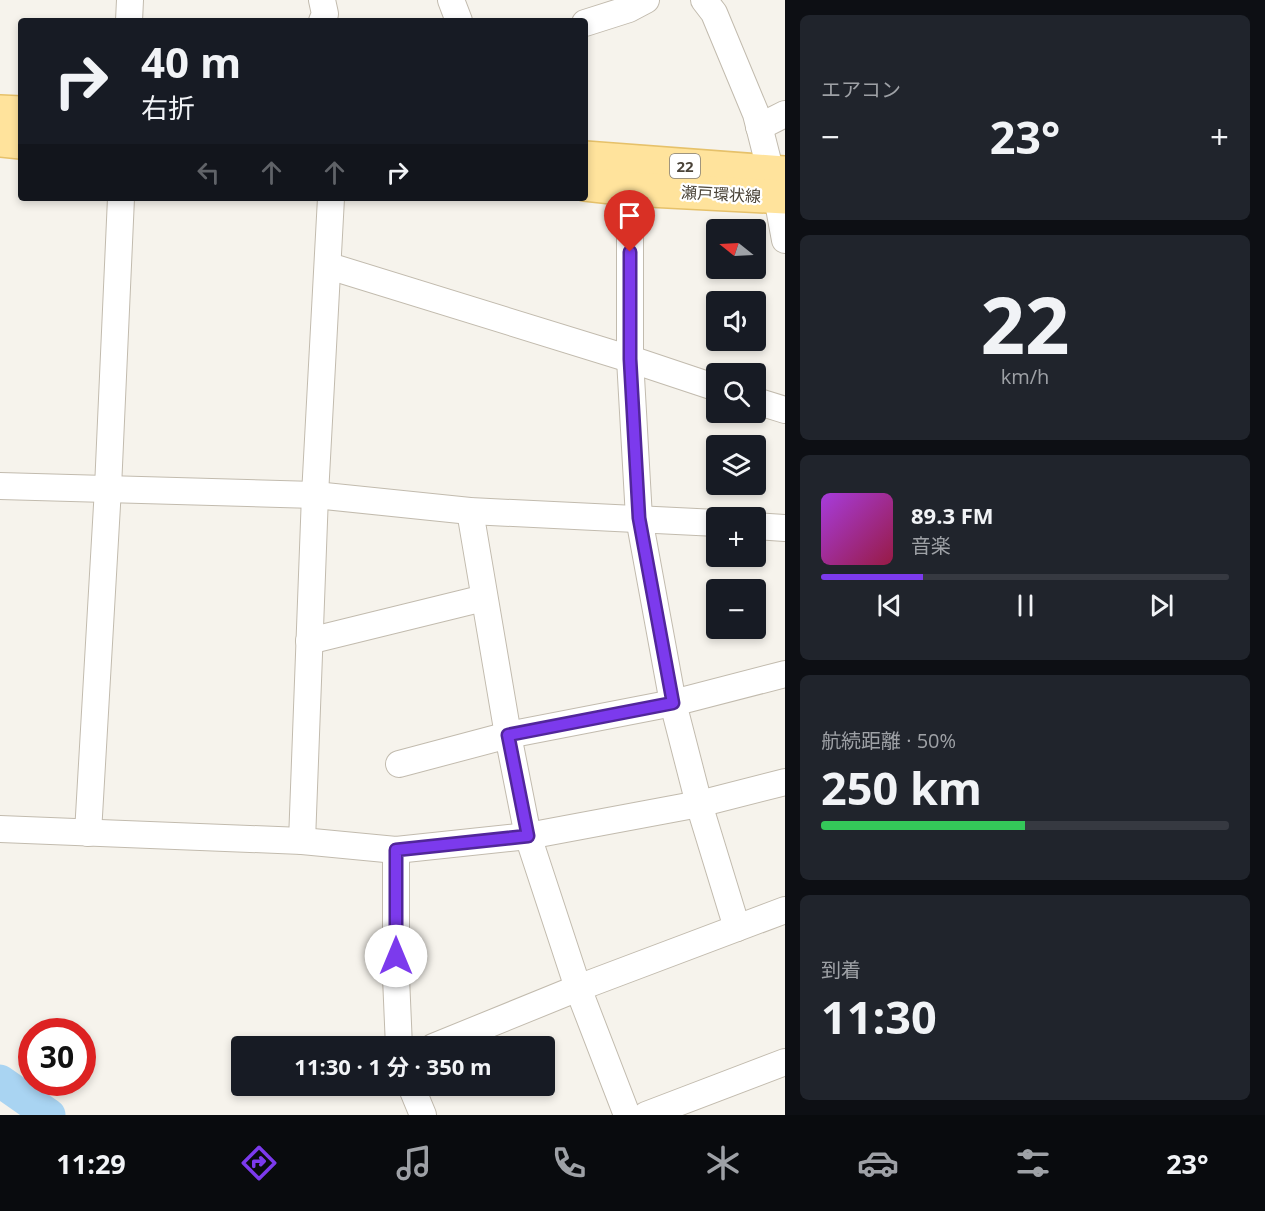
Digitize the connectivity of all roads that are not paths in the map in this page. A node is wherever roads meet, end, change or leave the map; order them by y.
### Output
1 (130, 0) edge
2 (322, 0) edge
3 (451, 0) edge
4 (646, 0) edge
5 (704, 0) edge
6 (129, 18) edge
7 (323, 18) edge
8 (458, 18) edge
9 (588, 22) edge
10 (0, 112) edge
11 (18, 113) edge
12 (785, 114) edge
13 (759, 127) junction
14 (0, 140) edge
15 (18, 142) edge
16 (588, 158) edge
17 (588, 184) edge
18 (779, 185) edge
19 (630, 189) junction
20 (121, 201) edge
21 (332, 201) edge
22 (785, 240) edge
23 (329, 266) junction
24 (630, 359) junction
25 (706, 384) edge
26 (766, 404) edge
27 (785, 410) edge
28 (0, 486) edge
29 (108, 488) junction
30 (315, 495) junction
31 (470, 511) junction
32 (639, 518) junction
33 (706, 522) edge
34 (766, 527) edge
35 (785, 528) edge
36 (484, 598) junction
37 (309, 641) junction
38 (785, 674) edge
39 (673, 703) junction
40 (508, 735) junction
41 (399, 764) dead end
42 (785, 782) edge
43 (699, 804) junction
44 (0, 829) edge
45 (88, 832) junction
46 (528, 836) junction
47 (302, 841) junction
48 (396, 850) junction
49 (785, 910) edge
50 (737, 928) junction
51 (578, 988) junction
52 (399, 1036) edge
53 (460, 1036) edge
54 (785, 1062) edge
55 (415, 1096) edge
56 (423, 1115) edge
57 (627, 1115) edge
58 (646, 1115) edge

1 - 6 street
2 - 7 street
3 - 8 street
4 - 9 street
5 - 13 street
10 - 11 main road
12 - 13 street
13 - 18 street
14 - 15 main road
16 - 18 main road, 瀬戸環状線 / 22
17 - 19 main road, 瀬戸環状線 / 22
18 - 19 main road, 瀬戸環状線 / 22
18 - 22 street
19 - 24 street
20 - 29 street
21 - 23 street
23 - 24 street
23 - 30 street
24 - 25 street
24 - 32 street
26 - 27 street
28 - 29 street
29 - 30 street
29 - 45 street
30 - 31 street
30 - 37 street
31 - 32 street
31 - 36 street
32 - 33 street
32 - 39 street
34 - 35 street
36 - 37 street
36 - 40 street
37 - 47 street
38 - 39 street
39 - 40 street
39 - 43 street
40 - 41 street
40 - 46 street
42 - 43 street
43 - 46 street
43 - 50 street
44 - 45 street
45 - 47 street
46 - 48 street
46 - 51 street
47 - 48 street
48 - 52 street
49 - 50 street
50 - 51 street
51 - 53 street
51 - 57 street
54 - 58 street
55 - 56 street

